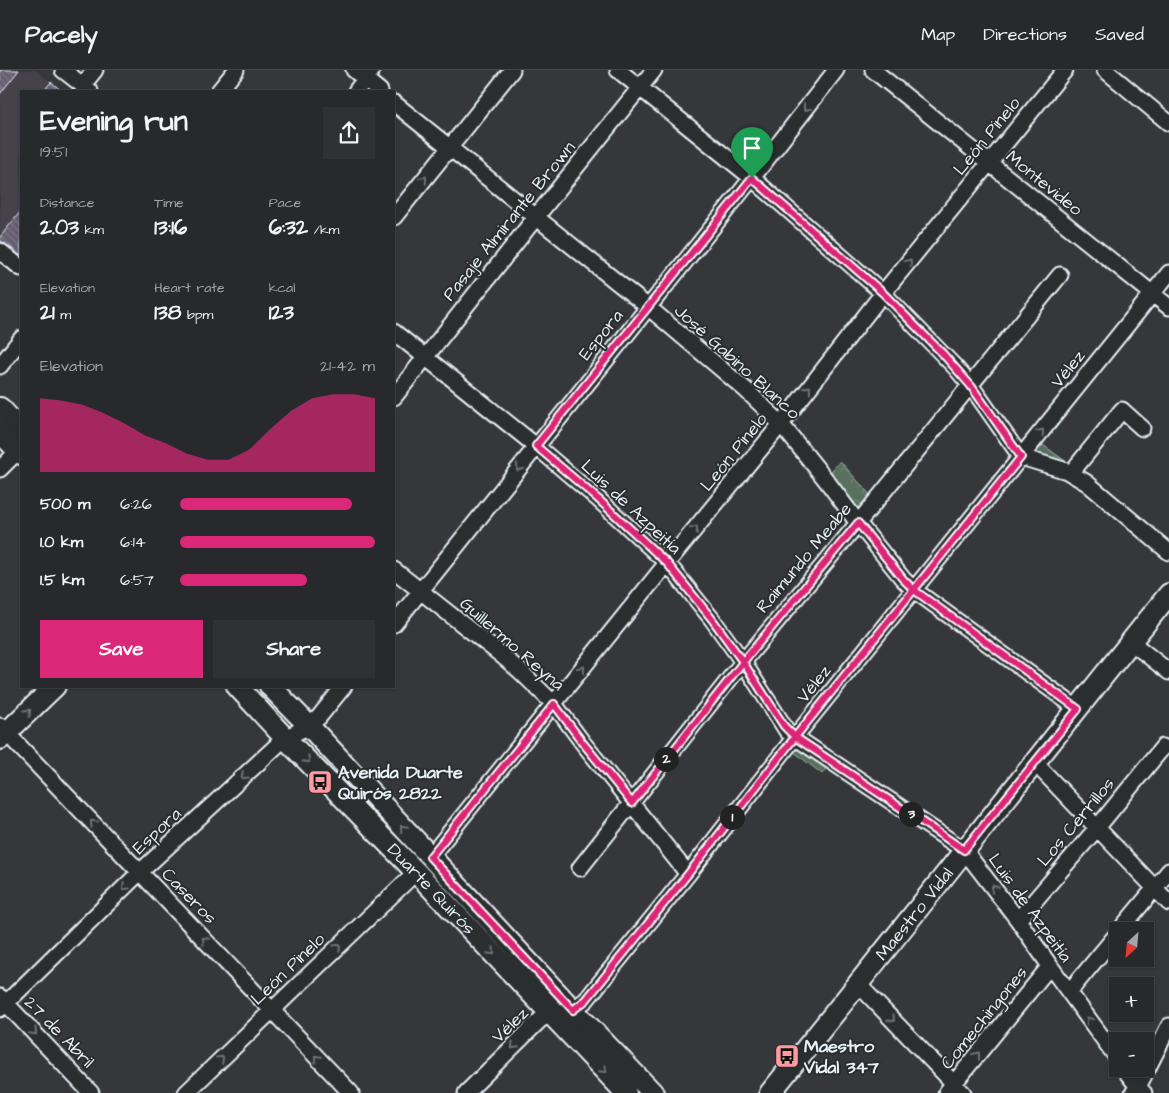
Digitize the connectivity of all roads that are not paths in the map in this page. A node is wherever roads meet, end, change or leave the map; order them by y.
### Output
1 (63, 70) edge
2 (95, 70) edge
3 (236, 70) edge
4 (512, 70) edge
5 (618, 70) edge
6 (654, 70) edge
7 (836, 70) edge
8 (873, 70) edge
9 (1065, 70) edge
10 (1105, 70) edge
11 (362, 78) edge
12 (640, 87) junction
13 (86, 88) edge
14 (221, 90) edge
15 (379, 90) edge
16 (395, 104) edge
17 (1169, 123) edge
18 (449, 148) junction
19 (989, 163) junction
20 (752, 178) junction
21 (395, 216) edge
22 (536, 217) junction
23 (0, 251) edge
24 (20, 267) edge
25 (1169, 272) edge
26 (1060, 275) dead end
27 (883, 293) junction
28 (1152, 294) junction
29 (648, 307) junction
30 (1169, 307) edge
31 (395, 333) edge
32 (20, 340) edge
33 (425, 357) junction
34 (0, 366) edge
35 (971, 386) junction
36 (395, 396) edge
37 (0, 408) edge
38 (781, 424) junction
39 (1142, 428) dead end
40 (20, 429) edge
41 (0, 432) edge
42 (536, 446) junction
43 (20, 453) edge
44 (1021, 457) junction
45 (0, 469) edge
46 (1071, 473) junction
47 (858, 523) junction
48 (1169, 552) edge
49 (667, 563) junction
50 (395, 571) edge
51 (914, 590) junction
52 (420, 591) junction
53 (1169, 594) edge
54 (395, 623) edge
55 (1130, 642) junction
56 (743, 662) junction
57 (1169, 672) edge
58 (53, 688) edge
59 (239, 688) edge
60 (272, 688) edge
61 (342, 688) edge
62 (554, 704) junction
63 (1078, 709) junction
64 (309, 726) junction
65 (2, 732) edge
66 (795, 737) junction
67 (285, 738) junction
68 (1163, 747) dead end
69 (1035, 763) junction
70 (632, 803) junction
71 (1097, 828) junction
72 (964, 850) junction
73 (430, 857) junction
74 (580, 868) dead end
75 (1169, 871) edge
76 (140, 872) junction
77 (416, 872) junction
78 (688, 874) junction
79 (1154, 888) junction
80 (1169, 903) edge
81 (1018, 920) junction
82 (1126, 922) edge
83 (1109, 943) edge
84 (1050, 966) junction
85 (858, 984) junction
86 (1069, 992) junction
87 (2, 1003) edge
88 (272, 1010) junction
89 (573, 1010) junction
90 (551, 1014) junction
91 (1169, 1026) edge
92 (1109, 1047) edge
93 (1129, 1077) edge
94 (954, 1090) edge
95 (1138, 1091) edge
96 (91, 1093) edge
97 (186, 1093) edge
98 (351, 1093) edge
99 (466, 1093) edge
100 (626, 1093) edge
101 (653, 1093) edge
102 (770, 1093) edge

1 - 13 street
2 - 13 street
3 - 14 street
4 - 18 street
5 - 12 street
6 - 12 street, Pasaje Almirante Brown
7 -> 20 street, Espora
8 - 19 street, Montevideo
9 - 19 street, León Pinelo
10 - 17 street
11 - 15 street
12 - 20 street
12 - 22 street, Pasaje Almirante Brown
16 - 18 street, José Gabino Blanco
21 -> 18 street
18 - 22 street, José Gabino Blanco
27 -> 19 street, León Pinelo
19 - 28 street, Montevideo
20 - 27 street
20 - 29 street, Espora
22 - 29 street, José Gabino Blanco
22 - 33 street, Pasaje Almirante Brown
23 - 24 street
25 - 28 street, Vélez
26 - 35 street, Raimundo Meabe
27 - 35 street
38 -> 27 street, León Pinelo
28 - 30 street, Montevideo
44 -> 28 street, Vélez
29 - 38 street, José Gabino Blanco
29 - 42 street, Espora
31 - 33 street, Luis de Azpeitía
32 - 34 street
33 - 36 street, Pasaje Almirante Brown
33 - 42 street, Luis de Azpeitía
35 - 44 street
35 - 47 street, Raimundo Meabe
37 - 40 main road
38 - 47 street, José Gabino Blanco
49 -> 38 street, León Pinelo
39 - 46 street
41 - 43 main road
42 - 49 street, Luis de Azpeitía
42 -> 52 street, Espora
43 - 45 street
44 - 46 street
44 - 51 street, Vélez
46 - 48 street
47 - 51 street, José Gabino Blanco
47 - 56 street, Raimundo Meabe
49 - 56 street, Luis de Azpeitía
62 -> 49 street, León Pinelo
50 - 52 street, Guillermo Reyna
51 - 63 street, José Gabino Blanco
51 - 66 street, Vélez
52 - 54 street, Espora
52 - 62 street, Guillermo Reyna
53 - 55 main road, Maestro Vidal
55 - 57 street
55 - 63 main road, Maestro Vidal
56 - 66 street, Luis de Azpeitía
56 - 70 street, Raimundo Meabe
65 -> 58 main road
59 - 67 main road, Duarte Quirós
60 - 64 main road, Duarte Quirós
61 - 64 street, Espora
62 - 70 street, Guillermo Reyna
62 - 73 street, León Pinelo
63 - 69 main road, Maestro Vidal
64 - 67 street, Espora
73 -> 64 main road, Duarte Quirós
76 -> 65 street, Caseros
66 - 72 street, Luis de Azpeitía
66 - 78 street, Vélez
67 -> 76 street, Espora
67 -> 77 main road, Duarte Quirós
68 - 71 street, Los Cerrillos
69 - 71 street
69 - 72 main road, Maestro Vidal
70 - 74 street, Raimundo Meabe
70 - 78 street, Guillermo Reyna
71 - 79 street
71 - 81 street, Los Cerrillos
81 -> 72 street, Luis de Azpeitía
72 - 85 main road, Maestro Vidal
73 - 89 main road, Duarte Quirós
75 - 79 street
76 -> 87 street, Espora
88 -> 76 street, Caseros
88 -> 77 street, León Pinelo
77 -> 90 main road, Duarte Quirós
78 - 89 street, Vélez
79 - 80 street
79 - 82 street
81 - 84 street, Luis de Azpeitía
83 - 86 street
84 - 86 street, Luis de Azpeitía
94 -> 84 street, Comechingones
85 -> 94 street
85 - 102 main road, Maestro Vidal
92 -> 86 street, Luis de Azpeitía
87 -> 96 street, 27 de Abril
97 -> 88 street, León Pinelo
98 -> 88 street, Caseros
89 - 90 street, Vélez
89 - 101 main road, Duarte Quirós
90 -> 99 street, Vélez
90 -> 100 main road, Duarte Quirós
91 - 95 street
93 - 95 street

